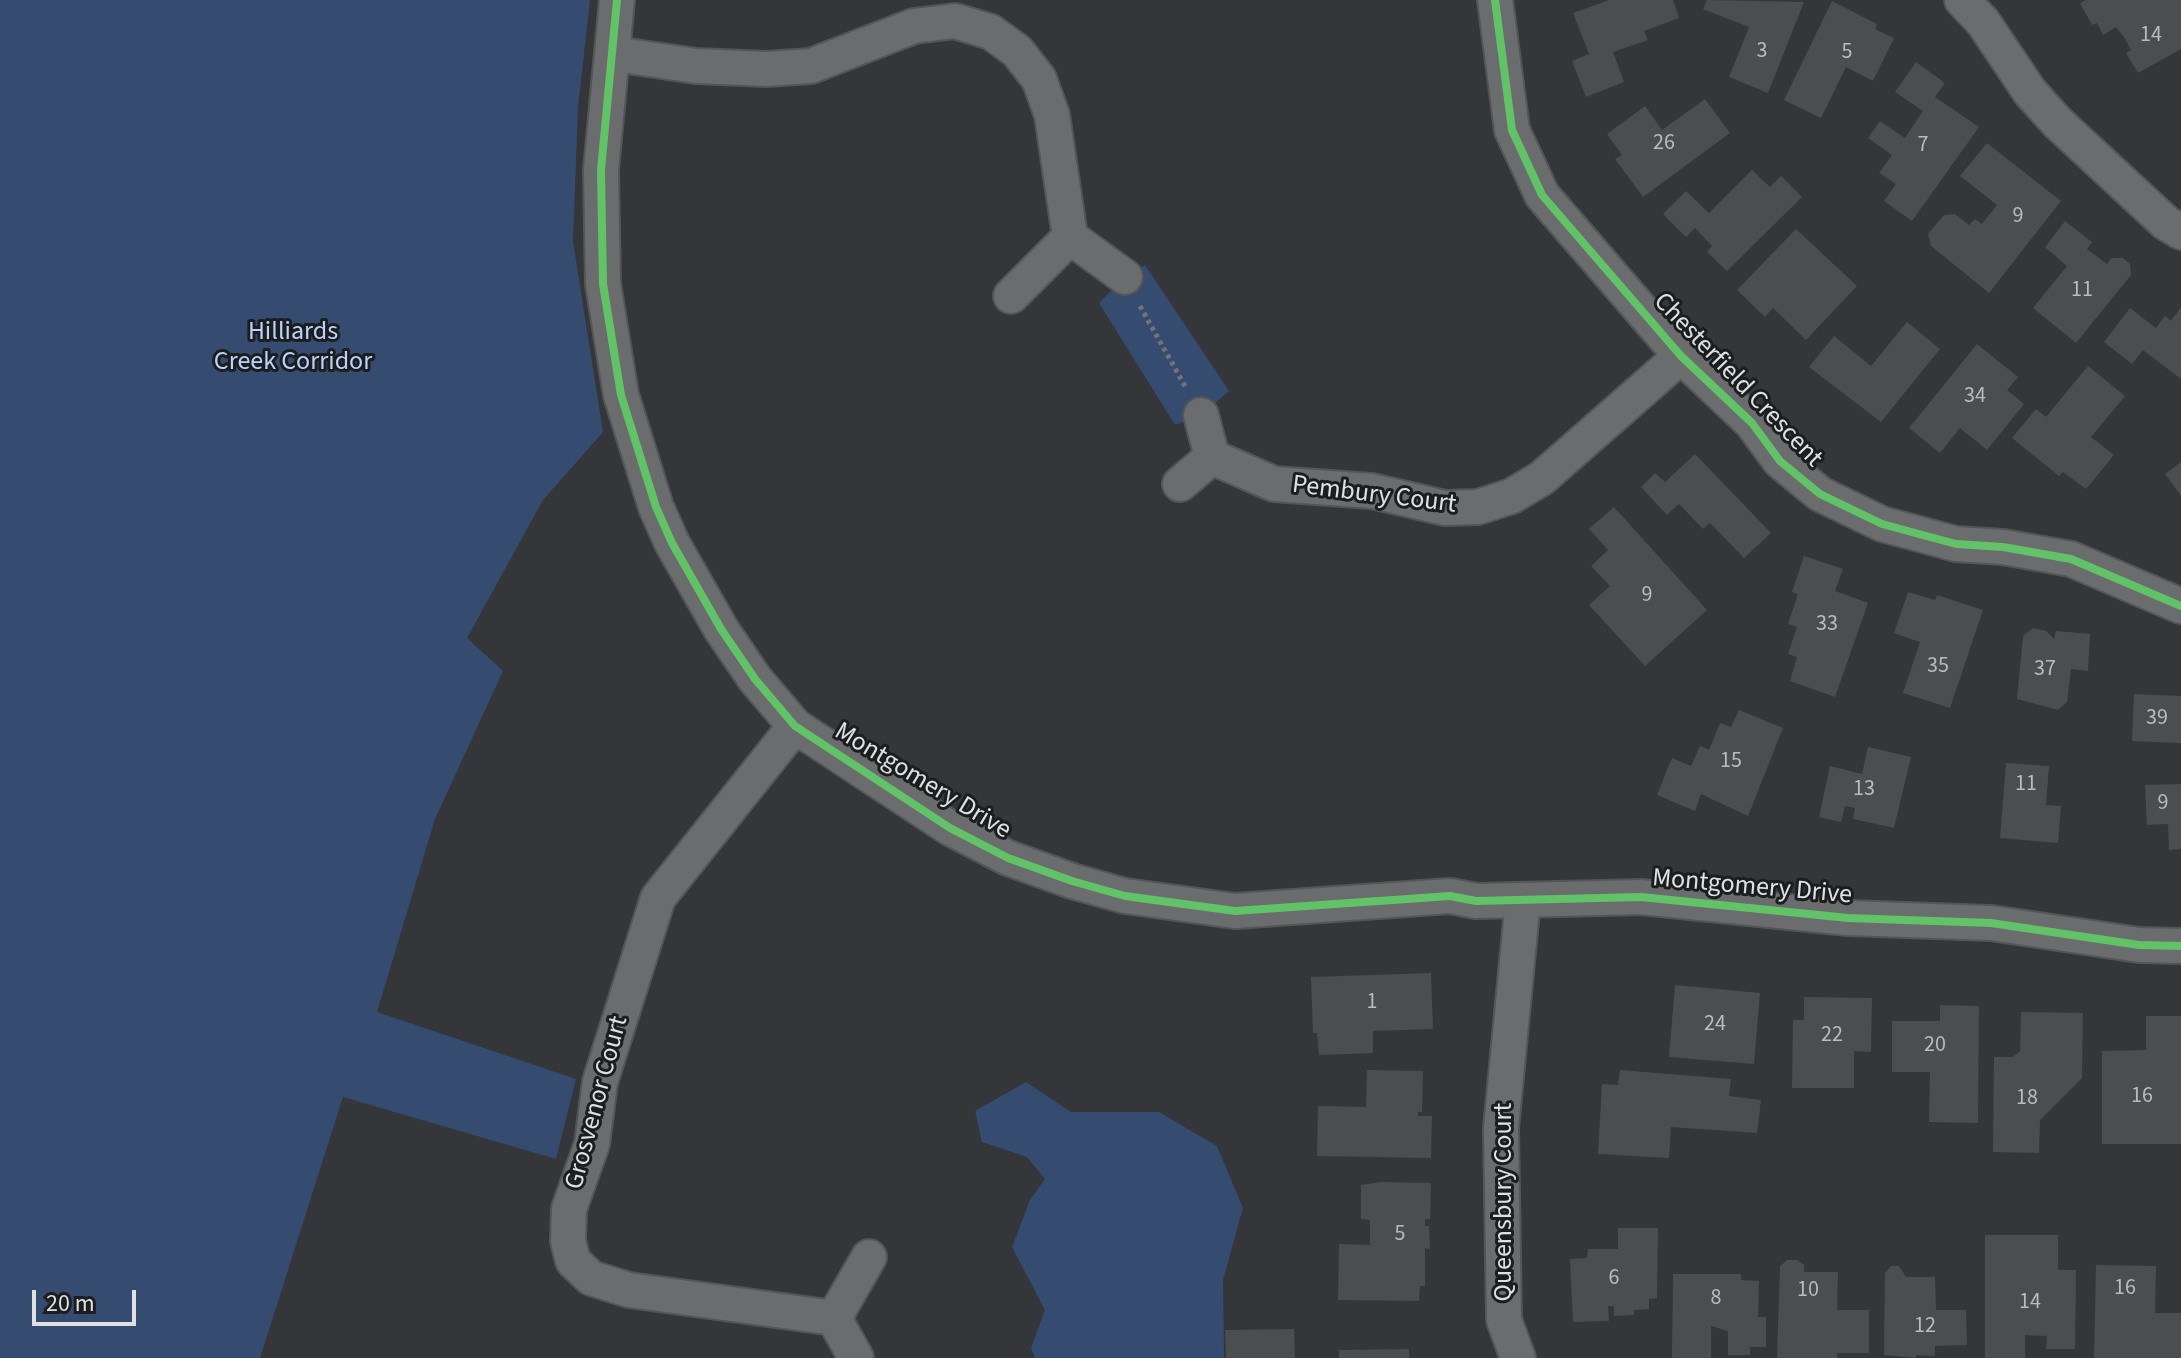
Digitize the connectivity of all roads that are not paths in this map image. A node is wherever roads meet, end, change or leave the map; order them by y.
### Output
1 (617, 0) edge
2 (1495, 0) edge
3 (1962, 0) edge
4 (614, 54) junction
5 (2181, 232) edge
6 (1070, 237) junction
7 (1125, 277) road end
8 (1011, 296) dead end
9 (1681, 356) junction
10 (1201, 415) road end
11 (1212, 457) junction
12 (1180, 484) dead end
13 (2181, 606) edge
14 (795, 726) junction
15 (1523, 900) junction
16 (2181, 946) edge
17 (869, 1257) dead end
18 (834, 1318) junction
19 (856, 1358) edge
20 (1518, 1358) edge

1 - 4 street, Montgomery Drive
2 - 9 street, Chesterfield Crescent
3 - 5 street
4 - 6 street
4 - 14 street, Montgomery Drive
6 - 7 street
6 - 8 street
9 - 11 street, Pembury Court
9 - 13 street, Chesterfield Crescent
10 - 11 street
11 - 12 street
14 - 15 street, Montgomery Drive
14 - 18 street, Grosvenor Court
15 - 16 street, Montgomery Drive
15 - 20 street, Queensbury Court
17 - 18 street
18 - 19 street

